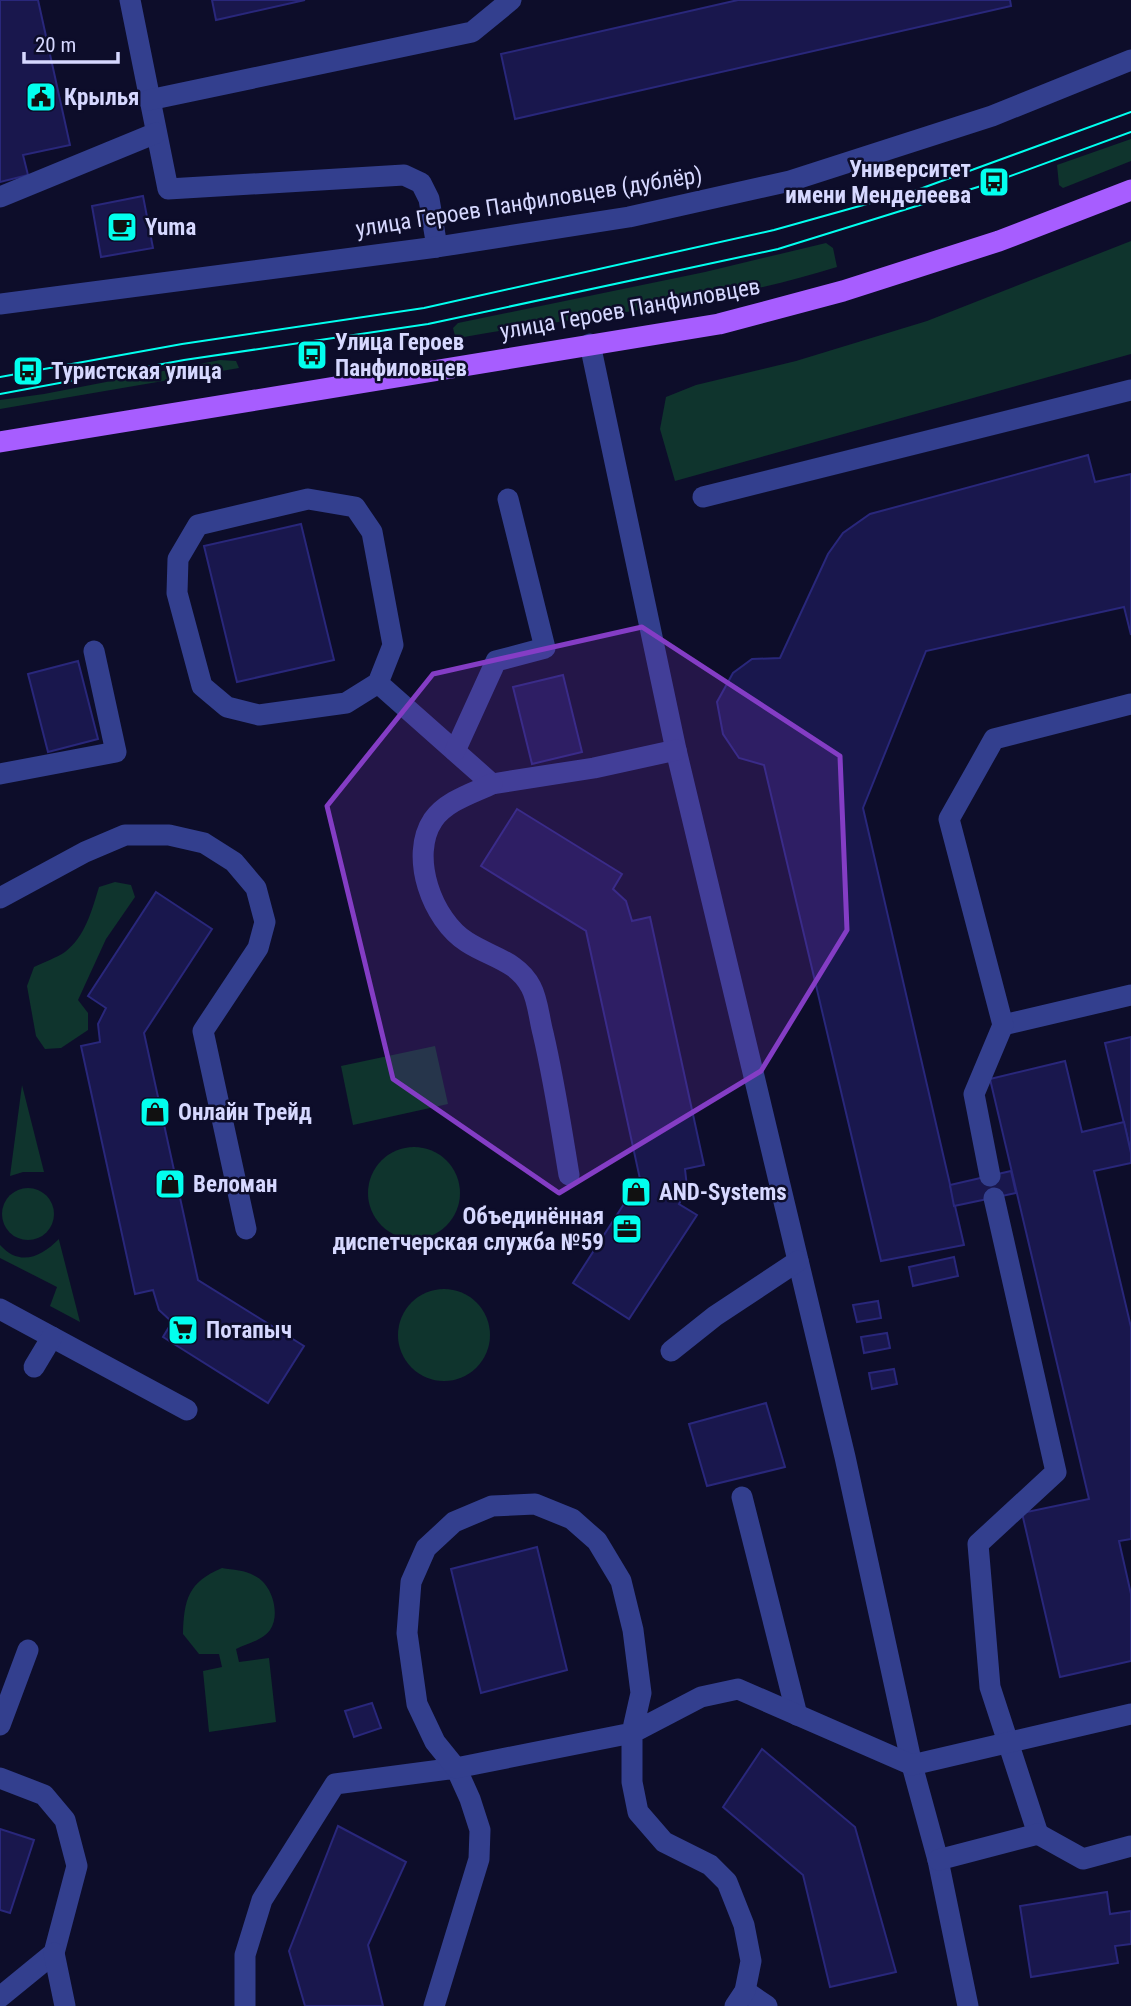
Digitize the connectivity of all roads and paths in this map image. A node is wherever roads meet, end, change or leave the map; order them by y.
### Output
1 (130, 0) edge
2 (511, 0) edge
3 (1131, 60) edge
4 (149, 100) junction
5 (156, 133) junction
6 (1131, 190) edge
7 (0, 197) edge
8 (437, 247) junction
9 (0, 303) edge
10 (590, 344) junction
11 (1131, 390) edge
12 (0, 442) edge
13 (703, 497) dead end
14 (508, 499) dead end
15 (94, 651) dead end
16 (378, 683) junction
17 (1131, 704) edge
18 (676, 750) junction
19 (455, 751) junction
20 (0, 774) edge
21 (492, 784) junction
22 (0, 898) edge
23 (1131, 995) edge
24 (1003, 1025) junction
25 (569, 1175) dead end
26 (990, 1176) dead end
27 (994, 1198) dead end
28 (246, 1229) dead end
29 (798, 1261) junction
30 (0, 1309) edge
31 (52, 1337) junction
32 (671, 1351) dead end
33 (34, 1367) dead end
34 (187, 1410) dead end
35 (742, 1497) dead end
36 (27, 1650) dead end
37 (1131, 1714) edge
38 (797, 1715) junction
39 (0, 1725) edge
40 (632, 1733) junction
41 (1010, 1744) junction
42 (912, 1765) junction
43 (456, 1768) junction
44 (0, 1778) edge
45 (1038, 1834) junction
46 (1131, 1846) edge
47 (938, 1860) junction
48 (54, 1953) junction
49 (0, 1997) edge
50 (740, 1999) edge
51 (65, 2006) edge
52 (245, 2006) edge
53 (434, 2006) edge
54 (767, 2006) edge
55 (968, 2006) edge

1 - 4 street
2 - 4 street
3 - 8 street, улица Героев Панфиловцев (дублёр)
4 - 5 street
5 - 7 street
5 - 8 street
6 - 10 main road, улица Героев Панфиловцев
8 - 9 street, улица Героев Панфиловцев (дублёр)
10 - 12 main road, улица Героев Панфиловцев
10 - 18 street
11 - 13 street
14 - 19 street
15 - 20 street
16 - 16 street
16 - 19 street
17 - 24 street
18 - 21 street
18 - 29 street
19 - 21 street
21 - 25 street
22 - 28 street
23 - 24 street
24 - 26 street
27 - 41 street
29 - 32 street
29 - 42 street
30 - 31 street
31 - 33 street
31 - 34 street
35 - 38 street
36 - 39 street
37 - 41 street
38 - 40 street
38 - 42 street
40 - 43 street
40 - 43 street
40 - 50 street
41 - 42 street
41 - 45 street
42 - 47 street
43 - 52 street
43 - 53 street
44 - 48 street
45 - 46 street
45 - 47 street
47 - 55 street
48 - 49 street
48 - 51 street
50 - 54 street

